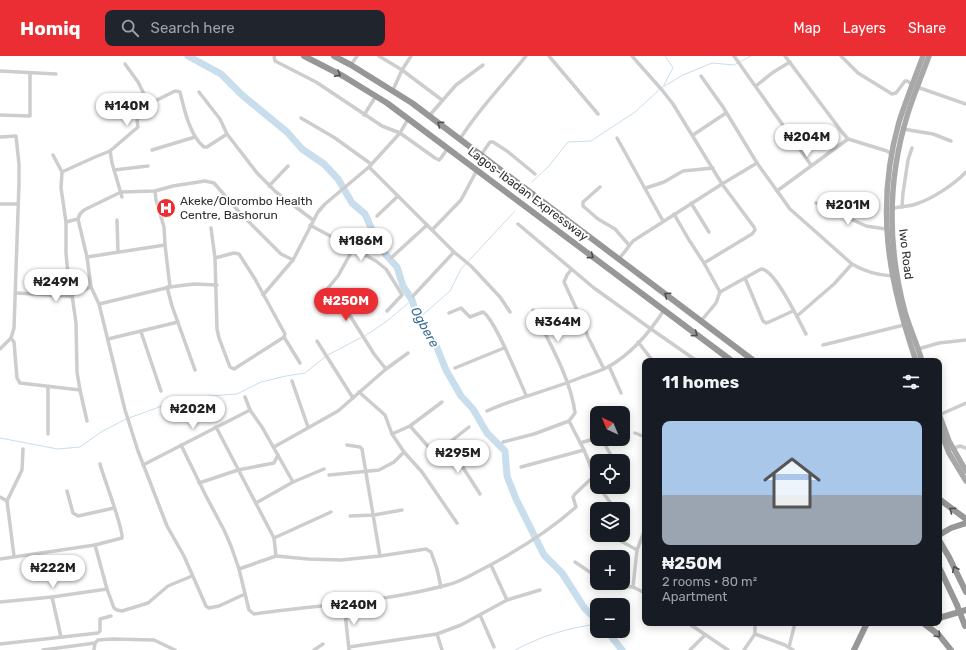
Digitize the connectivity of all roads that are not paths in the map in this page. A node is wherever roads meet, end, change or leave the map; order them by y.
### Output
1 (274, 56) edge
2 (304, 56) edge
3 (334, 56) edge
4 (357, 56) edge
5 (379, 56) edge
6 (411, 56) edge
7 (519, 56) edge
8 (526, 56) edge
9 (548, 56) edge
10 (632, 56) edge
11 (734, 56) edge
12 (785, 56) edge
13 (842, 56) edge
14 (923, 56) edge
15 (929, 56) edge
16 (522, 62) junction
17 (790, 62) junction
18 (125, 64) dead end
19 (351, 65) junction
20 (483, 65) dead end
21 (402, 70) junction
22 (0, 71) edge
23 (30, 73) junction
24 (56, 74) dead end
25 (701, 76) dead end
26 (756, 86) junction
27 (914, 86) junction
28 (394, 90) junction
29 (199, 92) dead end
30 (376, 96) junction
31 (442, 100) junction
32 (149, 104) junction
33 (966, 104) edge
34 (726, 113) junction
35 (598, 114) dead end
36 (0, 115) edge
37 (364, 115) junction
38 (429, 116) junction
39 (301, 118) dead end
40 (408, 119) junction
41 (903, 129) junction
42 (400, 133) junction
43 (227, 134) junction
44 (693, 135) junction
45 (0, 137) edge
46 (195, 137) junction
47 (617, 138) dead end
48 (460, 139) junction
49 (848, 139) junction
50 (951, 142) dead end
51 (448, 148) junction
52 (912, 148) dead end
53 (152, 150) dead end
54 (110, 151) junction
55 (53, 155) dead end
56 (481, 155) junction
57 (894, 156) junction
58 (758, 163) junction
59 (370, 165) junction
60 (811, 165) junction
61 (148, 166) dead end
62 (288, 166) dead end
63 (713, 168) junction
64 (114, 170) junction
65 (477, 170) junction
66 (62, 172) junction
67 (966, 172) edge
68 (535, 174) dead end
69 (722, 184) junction
70 (269, 186) junction
71 (600, 187) dead end
72 (646, 188) junction
73 (155, 191) junction
74 (777, 191) junction
75 (121, 192) junction
76 (398, 196) junction
77 (122, 197) dead end
78 (691, 203) junction
79 (816, 203) dead end
80 (0, 204) edge
81 (18, 204) junction
82 (902, 207) junction
83 (891, 209) junction
84 (674, 214) junction
85 (377, 216) dead end
86 (78, 219) junction
87 (117, 220) dead end
88 (313, 220) junction
89 (664, 221) junction
90 (66, 222) junction
91 (518, 224) dead end
92 (310, 225) junction
93 (427, 225) junction
94 (211, 228) dead end
95 (432, 230) junction
96 (886, 230) junction
97 (709, 232) dead end
98 (165, 245) junction
99 (629, 245) junction
100 (353, 249) junction
101 (118, 252) junction
102 (454, 252) junction
103 (87, 257) junction
104 (215, 258) junction
105 (391, 258) dead end
106 (619, 259) junction
107 (293, 260) junction
108 (704, 263) junction
109 (852, 264) junction
110 (572, 270) junction
111 (892, 276) junction
112 (745, 278) junction
113 (217, 285) junction
114 (91, 287) junction
115 (169, 287) junction
116 (720, 292) junction
117 (16, 293) junction
118 (323, 294) dead end
119 (71, 295) junction
120 (263, 296) junction
121 (413, 296) dead end
122 (99, 304) junction
123 (344, 306) dead end
124 (533, 310) dead end
125 (664, 310) junction
126 (387, 311) dead end
127 (793, 311) junction
128 (510, 312) dead end
129 (450, 313) dead end
130 (797, 316) junction
131 (701, 321) junction
132 (178, 322) junction
133 (904, 325) junction
134 (651, 329) junction
135 (141, 332) junction
136 (806, 334) dead end
137 (284, 337) junction
138 (11, 338) junction
139 (108, 340) junction
140 (966, 340) edge
141 (317, 341) dead end
142 (638, 342) junction
143 (823, 345) dead end
144 (504, 348) junction
145 (0, 349) edge
146 (918, 349) junction
147 (408, 353) dead end
148 (651, 358) edge
149 (694, 358) edge
150 (728, 358) edge
151 (750, 358) edge
152 (915, 358) edge
153 (921, 358) edge
154 (300, 363) dead end
155 (609, 366) junction
156 (455, 368) dead end
157 (386, 369) junction
158 (604, 369) junction
159 (195, 370) dead end
160 (292, 381) dead end
161 (567, 383) junction
162 (48, 387) junction
163 (80, 390) junction
164 (161, 391) dead end
165 (359, 392) junction
166 (621, 393) dead end
167 (526, 395) junction
168 (245, 397) dead end
169 (354, 398) junction
170 (442, 402) dead end
171 (966, 403) edge
172 (250, 410) junction
173 (487, 411) dead end
174 (942, 413) edge
175 (87, 421) dead end
176 (569, 421) junction
177 (942, 422) edge
178 (410, 426) junction
179 (216, 427) junction
180 (308, 427) junction
181 (469, 427) dead end
182 (48, 434) dead end
183 (392, 434) junction
184 (635, 434) dead end
185 (642, 436) edge
186 (942, 436) edge
187 (590, 440) edge
188 (503, 442) dead end
189 (580, 443) junction
190 (448, 444) junction
191 (181, 445) junction
192 (348, 445) dead end
193 (274, 447) junction
194 (966, 448) edge
195 (23, 449) dead end
196 (952, 449) junction
197 (584, 450) junction
198 (404, 452) junction
199 (278, 455) junction
200 (100, 464) dead end
201 (143, 465) junction
202 (590, 466) edge
203 (521, 467) dead end
204 (324, 469) dead end
205 (238, 470) junction
206 (365, 471) junction
207 (966, 471) edge
208 (329, 475) dead end
209 (590, 480) edge
210 (966, 481) edge
211 (293, 482) junction
212 (199, 483) junction
213 (67, 491) dead end
214 (480, 494) dead end
215 (0, 497) edge
216 (7, 501) junction
217 (942, 501) edge
218 (256, 503) junction
219 (114, 508) junction
220 (402, 510) dead end
221 (330, 512) dead end
222 (374, 515) junction
223 (350, 516) dead end
224 (966, 519) edge
225 (457, 523) dead end
226 (966, 523) edge
227 (942, 533) edge
228 (642, 537) edge
229 (274, 538) junction
230 (623, 542) edge
231 (95, 544) junction
232 (942, 545) edge
233 (637, 550) junction
234 (14, 556) junction
235 (276, 556) junction
236 (380, 556) junction
237 (0, 559) edge
238 (575, 562) dead end
239 (491, 565) junction
240 (239, 569) junction
241 (590, 572) edge
242 (942, 573) edge
243 (192, 576) junction
244 (441, 587) junction
245 (630, 587) edge
246 (633, 587) junction
247 (108, 589) junction
248 (540, 590) dead end
249 (642, 592) edge
250 (966, 592) edge
251 (245, 594) junction
252 (52, 597) junction
253 (507, 600) junction
254 (0, 602) edge
255 (344, 603) junction
256 (966, 610) edge
257 (480, 615) junction
258 (111, 616) dead end
259 (942, 617) edge
260 (692, 626) edge
261 (755, 626) edge
262 (795, 626) edge
263 (862, 626) edge
264 (866, 626) edge
265 (927, 626) edge
266 (965, 628) edge
267 (437, 634) junction
268 (754, 634) junction
269 (705, 635) junction
270 (61, 637) junction
271 (95, 643) junction
272 (0, 644) edge
273 (323, 644) dead end
274 (494, 647) dead end
275 (349, 648) edge
276 (791, 649) edge
277 (43, 650) edge
278 (94, 650) edge
279 (175, 650) edge
280 (314, 650) edge
281 (442, 650) edge
282 (690, 650) edge
283 (728, 650) edge
284 (744, 650) edge
285 (850, 650) edge
286 (854, 650) edge
287 (951, 650) edge

1 - 37 street
2 -> 30 highway, Lagos-Ibadan Expressway
3 - 19 highway, Lagos-Ibadan Expressway
4 - 19 street
5 - 21 street
6 - 21 street
7 - 16 street
8 - 16 street
9 - 35 street
10 - 44 street
11 - 26 street
12 - 17 street
13 - 27 street
14 - 27 main road, Iwo Road
15 - 27 main road, Iwo Road
16 - 48 street
17 - 26 street
17 - 49 street
18 - 32 street
19 - 28 highway, Lagos-Ibadan Expressway
20 - 31 street
21 - 28 street
21 - 31 street
22 - 23 street
23 - 24 street
23 - 36 street
25 - 34 street
26 - 60 street
27 - 33 street
27 - 41 main road, Iwo Road
27 - 57 main road, Iwo Road
28 - 38 highway, Lagos-Ibadan Expressway
29 - 43 street
30 - 37 street
30 - 40 highway, Lagos-Ibadan Expressway
31 - 38 street
32 - 46 street
32 - 54 street
34 - 44 street
34 - 58 street
37 - 42 street
48 -> 38 highway, Lagos-Ibadan Expressway
39 - 59 street
40 - 42 street
40 - 51 highway, Lagos-Ibadan Expressway
41 - 50 street
41 - 57 main road, Iwo Road
42 - 51 street
42 - 59 street
43 - 46 street
43 - 70 street
44 - 63 street
45 - 81 street
46 - 53 street
47 - 72 street
48 - 56 highway, Lagos-Ibadan Expressway
49 - 57 street
49 - 60 street
51 - 65 highway, Lagos-Ibadan Expressway
52 - 82 street
54 - 64 street
54 - 66 street
55 - 66 street
56 - 68 street
56 - 106 highway, Lagos-Ibadan Expressway
57 - 83 main road, Iwo Road
57 - 96 main road, Iwo Road
58 - 69 street
58 - 74 street
59 - 76 street
59 - 88 street
60 - 74 street
61 - 64 street
62 - 70 street
63 - 69 street
63 - 72 street
64 - 75 street
65 - 95 street
65 -> 125 highway, Lagos-Ibadan Expressway
66 - 90 street
67 - 82 street
69 - 78 street
69 - 108 street
70 - 88 street
71 - 99 street
72 - 89 street
73 - 75 street
73 - 98 street
73 - 107 street
74 - 109 street
75 - 77 street
75 - 86 street
76 - 85 street
76 - 93 street
78 - 84 street
78 - 97 street
79 - 96 street
80 - 81 street
81 - 117 street
82 - 83 street
83 - 146 main road, Iwo Road
84 - 89 street
84 - 108 street
86 - 90 street
86 - 103 street
87 - 101 street
88 - 92 street
89 - 99 street
90 - 119 street
91 - 110 street
92 - 100 street
92 - 107 street
93 - 95 street
93 - 105 street
94 - 104 street
95 - 102 street
96 - 111 main road, Iwo Road
98 - 101 street
98 - 115 street
99 - 106 street
100 - 118 street
100 - 126 street
101 - 103 street
102 - 121 street
102 - 128 street
103 - 114 street
104 - 113 street
104 - 120 street
131 -> 106 highway, Lagos-Ibadan Expressway
107 - 120 street
108 - 116 street
109 - 111 street
109 - 130 street
110 - 134 street
110 - 158 street
111 - 133 main road, Iwo Road
112 - 116 street
112 - 127 street
112 - 127 street
113 - 115 street
113 - 137 street
114 - 119 street
114 - 122 street
115 - 122 street
115 - 132 street
116 - 131 street
117 - 119 street
117 - 138 street
119 - 163 street
120 - 137 street
122 - 139 street
123 - 157 street
124 - 161 street
125 - 134 street
125 -> 150 highway, Lagos-Ibadan Expressway
127 - 130 street
129 - 144 street
130 - 136 street
131 - 151 highway, Lagos-Ibadan Expressway
132 - 135 street
132 - 159 street
133 - 143 street
133 - 152 main road, Iwo Road
134 - 142 street
134 - 149 street
135 - 139 street
135 - 164 street
137 - 154 street
138 - 145 street
138 - 162 street
139 - 201 street
140 - 146 street
141 - 169 street
142 - 148 street
142 - 155 street
144 - 156 street
144 - 167 street
146 - 153 main road, Iwo Road
147 - 157 street
155 - 158 street
155 - 166 street
157 - 165 street
158 - 161 street
160 - 180 street
161 - 167 street
161 - 176 street
162 - 163 street
162 - 182 street
163 - 175 street
165 - 169 street
165 - 183 street
167 - 173 street
168 - 172 street
169 - 180 street
170 - 178 street
171 - 174 street
172 - 179 street
172 - 193 street
176 - 188 street
176 - 189 street
177 - 196 main road
178 - 183 street
178 - 190 street
179 - 191 street
179 - 205 street
180 - 193 street
181 - 190 street
183 - 198 street
184 - 185 street
186 - 210 main road
187 - 189 street
189 - 197 street
190 - 214 street
191 - 201 street
191 - 212 street
192 - 206 street
193 - 199 street
194 - 196 street
195 - 216 street
196 - 207 main road
197 - 202 street
197 - 203 street
198 - 206 street
198 - 225 street
199 - 205 street
199 - 211 street
200 - 219 street
201 - 243 street
204 - 211 street
205 - 212 street
205 - 218 street
206 - 208 street
206 - 222 street
209 - 239 street
211 - 218 street
212 - 240 street
213 - 219 street
215 - 216 street
216 - 234 street
224 -> 217 highway
218 - 229 street
219 - 231 street
220 - 222 street
221 - 229 street
222 - 223 street
222 - 236 street
226 - 227 highway
228 - 233 street
229 - 235 street
230 - 233 street
231 - 234 street
231 - 247 street
250 -> 232 highway
233 - 246 street
234 - 237 street
235 - 236 street
235 - 240 street
236 - 244 street
238 - 241 street
239 - 244 street
239 - 253 street
240 - 251 street
242 - 266 highway, bridge
243 - 247 street
243 - 251 street
244 - 255 street
245 - 246 street
246 - 249 street
247 - 252 street
248 - 253 street
251 - 255 street
252 - 254 street
252 - 270 street
253 - 257 street
255 - 275 street
256 - 259 highway
257 - 267 street
257 - 274 street
258 - 270 street
260 - 269 street
261 - 268 street
262 - 276 street
263 - 285 highway
264 - 286 highway
265 -> 287 highway
267 - 275 street
267 - 281 street
268 - 276 street
268 - 284 street
269 - 282 street
269 - 283 street
270 - 272 street
271 - 277 street
271 - 278 street
271 - 279 street
273 - 280 street

